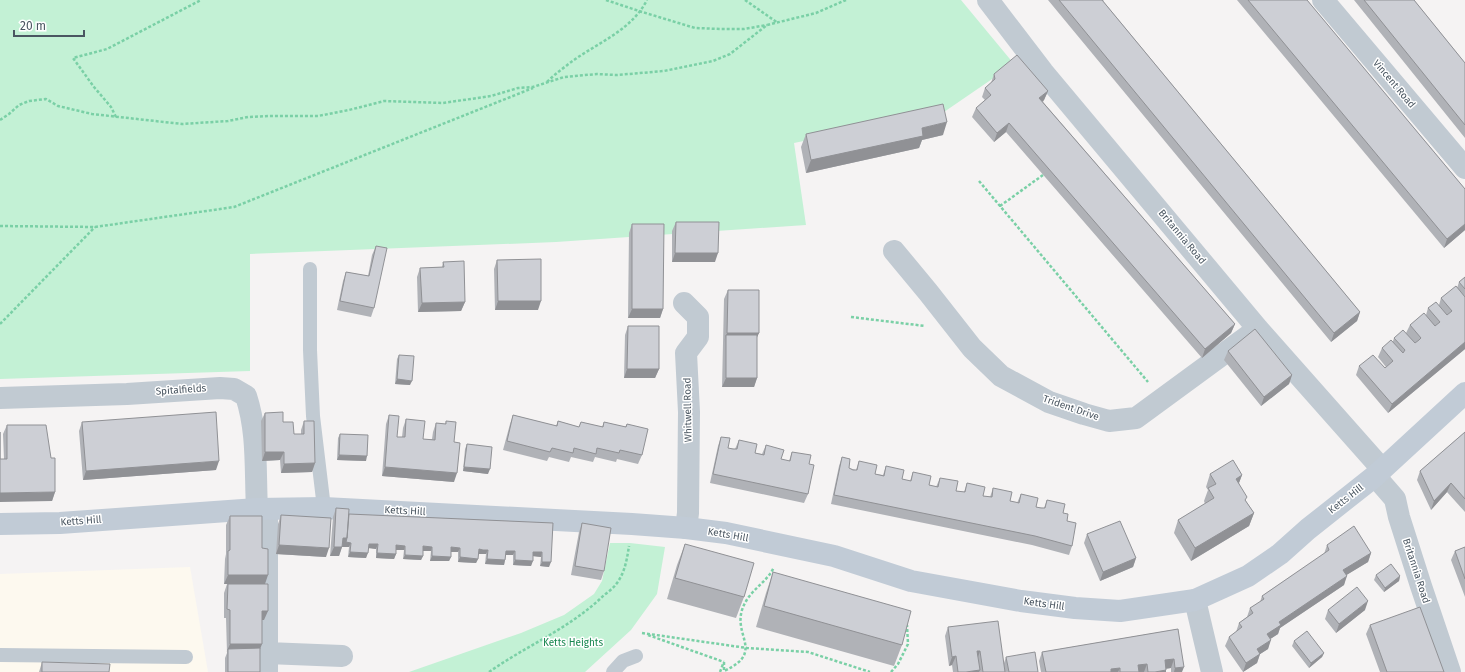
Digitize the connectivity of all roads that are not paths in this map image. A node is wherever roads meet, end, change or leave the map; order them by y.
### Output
1 (988, 0) edge
2 (1323, 0) edge
3 (1465, 168) edge
4 (894, 251) dead end
5 (310, 269) dead end
6 (684, 302) dead end
7 (1258, 329) junction
8 (1465, 393) edge
9 (0, 398) edge
10 (1379, 472) junction
11 (324, 508) junction
12 (262, 509) junction
13 (0, 524) edge
14 (686, 528) junction
15 (1195, 600) junction
16 (0, 655) edge
17 (342, 656) dead end
18 (636, 656) dead end
19 (186, 657) dead end
20 (267, 662) edge
21 (613, 672) edge
22 (1212, 672) edge
23 (1450, 672) edge

1 - 7 street, Britannia Road
2 - 3 street, Vincent Road
4 - 7 street, Trident Drive
5 - 11 lane
6 - 14 street, Whitwell Road
7 - 10 street, Britannia Road
8 - 10 main road, Ketts Hill
9 - 12 street, Spitalfields
10 - 15 main road, Ketts Hill
10 - 23 street, Britannia Road
11 - 12 main road, Ketts Hill
11 - 14 main road, Ketts Hill
12 - 13 main road, Ketts Hill
12 - 20 street, Spitalfields
14 - 15 main road, Ketts Hill
15 - 22 street
16 - 19 lane
17 - 20 street
18 - 21 lane

